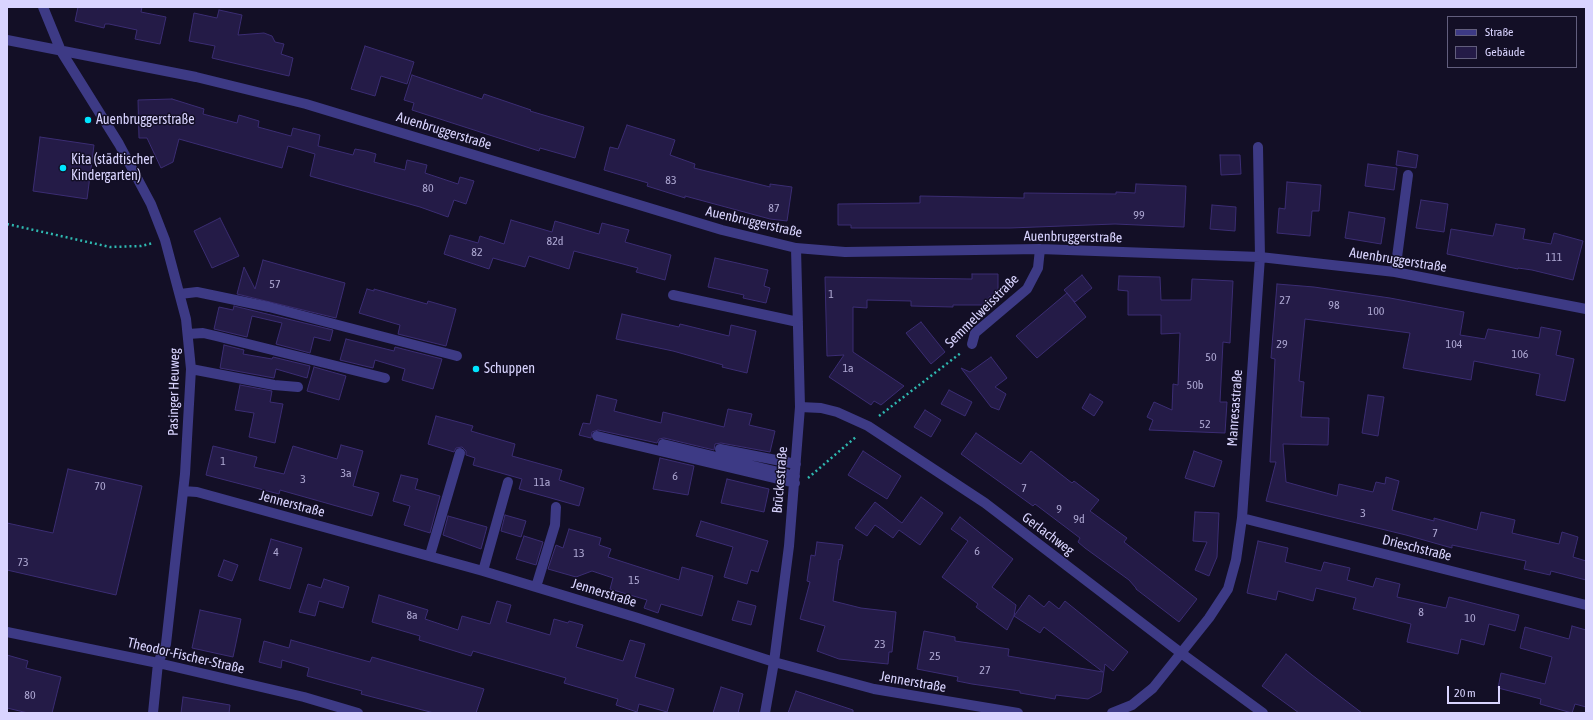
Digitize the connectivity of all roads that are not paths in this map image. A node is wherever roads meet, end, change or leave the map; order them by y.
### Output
1 (43, 7) edge
2 (7, 40) edge
3 (61, 50) junction
4 (1258, 147) dead end
5 (1408, 175) dead end
6 (796, 248) junction
7 (1040, 249) junction
8 (1260, 257) junction
9 (1395, 272) junction
10 (180, 294) junction
11 (673, 295) dead end
12 (1586, 309) edge
13 (798, 322) junction
14 (188, 334) junction
15 (972, 344) road end
16 (457, 356) dead end
17 (191, 369) junction
18 (385, 378) dead end
19 (298, 387) dead end
20 (800, 407) junction
21 (597, 436) dead end
22 (663, 444) dead end
23 (720, 449) dead end
24 (460, 453) dead end
25 (796, 464) junction
26 (508, 482) dead end
27 (795, 483) junction
28 (184, 491) junction
29 (556, 507) dead end
30 (1242, 518) junction
31 (430, 556) junction
32 (483, 571) junction
33 (536, 587) junction
34 (1586, 604) edge
35 (7, 632) edge
36 (1180, 653) junction
37 (774, 662) junction
38 (158, 663) junction
39 (1261, 712) edge
40 (153, 713) edge
41 (358, 713) edge
42 (765, 713) edge
43 (1018, 713) edge
44 (1112, 713) edge

1 - 3 street, Pasinger Heuweg
2 - 3 street, Auenbruggerstraße
3 - 6 street, Auenbruggerstraße
3 - 10 street, Pasinger Heuweg
4 - 8 street, Manresastraße
5 - 9 street
6 - 7 street, Auenbruggerstraße
6 - 13 street, Brückestraße
7 - 8 street, Auenbruggerstraße
7 - 15 street, Semmelweisstraße
8 - 9 street, Auenbruggerstraße
8 - 30 street, Manresastraße
9 - 12 street, Auenbruggerstraße
10 - 14 street, Pasinger Heuweg
10 - 16 street
11 - 13 street
13 - 20 street, Brückestraße
14 - 17 street, Pasinger Heuweg
14 - 18 street
17 - 19 street
17 - 28 street, Pasinger Heuweg
20 - 25 street, Brückestraße
20 - 36 street, Gerlachweg
21 - 27 street
22 - 27 street
23 - 25 street
24 - 31 street
25 - 27 street, Brückestraße
26 - 32 street
27 - 37 street, Brückestraße
28 - 31 street, Jennerstraße
28 - 38 street, Pasinger Heuweg
29 - 33 street
30 - 34 street, Drieschstraße
30 - 36 street, Manresastraße
31 - 32 street, Jennerstraße
32 - 33 street, Jennerstraße
33 - 37 street, Jennerstraße
35 - 38 street, Theodor-Fischer-Straße
36 - 39 street, Gerlachweg
36 - 44 street
37 - 42 street, Brückestraße
37 - 43 street, Jennerstraße
38 - 40 street, Pasinger Heuweg
38 - 41 street, Theodor-Fischer-Straße

